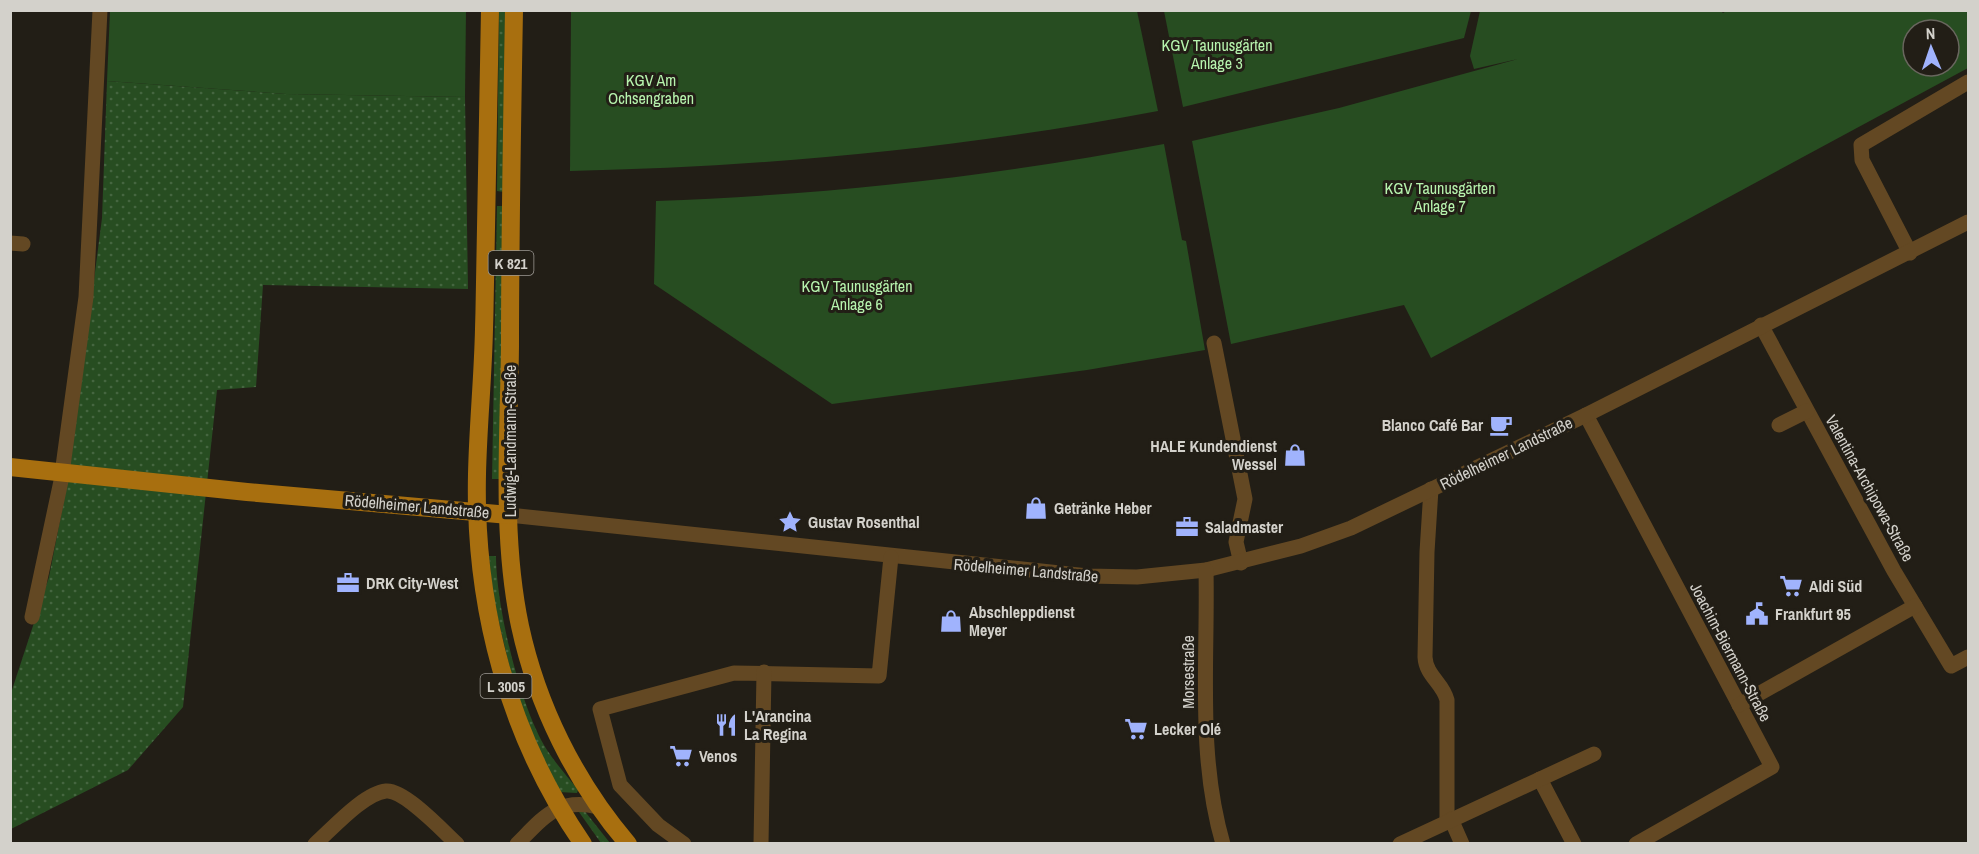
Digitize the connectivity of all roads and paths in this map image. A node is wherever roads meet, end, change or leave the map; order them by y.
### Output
1 (100, 10) edge
2 (490, 10) edge
3 (514, 10) edge
4 (1968, 82) edge
5 (1968, 222) edge
6 (1910, 253) junction
7 (1761, 325) junction
8 (1214, 343) dead end
9 (1807, 411) junction
10 (1586, 415) junction
11 (1779, 425) dead end
12 (10, 467) edge
13 (66, 473) junction
14 (1431, 489) junction
15 (479, 512) junction
16 (510, 515) junction
17 (891, 557) junction
18 (1241, 563) junction
19 (1206, 570) junction
20 (1915, 606) junction
21 (32, 617) dead end
22 (1968, 657) edge
23 (764, 672) junction
24 (1739, 705) junction
25 (1594, 754) dead end
26 (1540, 779) junction
27 (598, 807) junction
28 (558, 808) junction
29 (1449, 820) junction
30 (315, 843) edge
31 (457, 843) edge
32 (517, 843) edge
33 (583, 843) edge
34 (628, 843) edge
35 (684, 843) edge
36 (761, 843) edge
37 (1223, 843) edge
38 (1400, 843) edge
39 (1462, 843) edge
40 (1574, 843) edge
41 (1636, 843) edge

1 - 13 street
2 - 15 main road, Ludwig-Landmann-Straße / K 821
3 - 16 main road, Ludwig-Landmann-Straße / K 821
4 - 6 street
5 - 6 street, Rödelheimer Landstraße
6 - 7 street, Rödelheimer Landstraße
7 - 9 street, Valentina-Archipowa-Straße
7 - 10 street, Rödelheimer Landstraße
8 - 18 street
9 - 11 street
9 - 20 street, Valentina-Archipowa-Straße
10 - 14 street, Rödelheimer Landstraße
10 - 24 street, Joachim-Biermann-Straße
12 - 13 main road, Rödelheimer Landstraße
13 - 15 main road, Rödelheimer Landstraße
13 - 21 street
14 - 18 street, Rödelheimer Landstraße
14 - 29 street
15 - 16 main road, Rödelheimer Landstraße
15 - 28 main road, Ludwig-Landmann-Straße / L 3005
16 - 17 street, Rödelheimer Landstraße
16 - 27 main road, Ludwig-Landmann-Straße / L 3005
17 - 19 street, Rödelheimer Landstraße
17 - 23 street
18 - 19 street, Rödelheimer Landstraße
19 - 37 street, Morsestraße
20 - 22 street, Valentina-Archipowa-Straße
20 - 24 street
23 - 35 street
23 - 36 street
24 - 41 street, Joachim-Biermann-Straße
25 - 26 street
26 - 29 street
26 - 40 street
27 - 28 street
27 - 34 main road, Ludwig-Landmann-Straße / L 3005
28 - 32 street
28 - 33 main road, Ludwig-Landmann-Straße / L 3005
29 - 38 street
29 - 39 street
30 - 31 street

